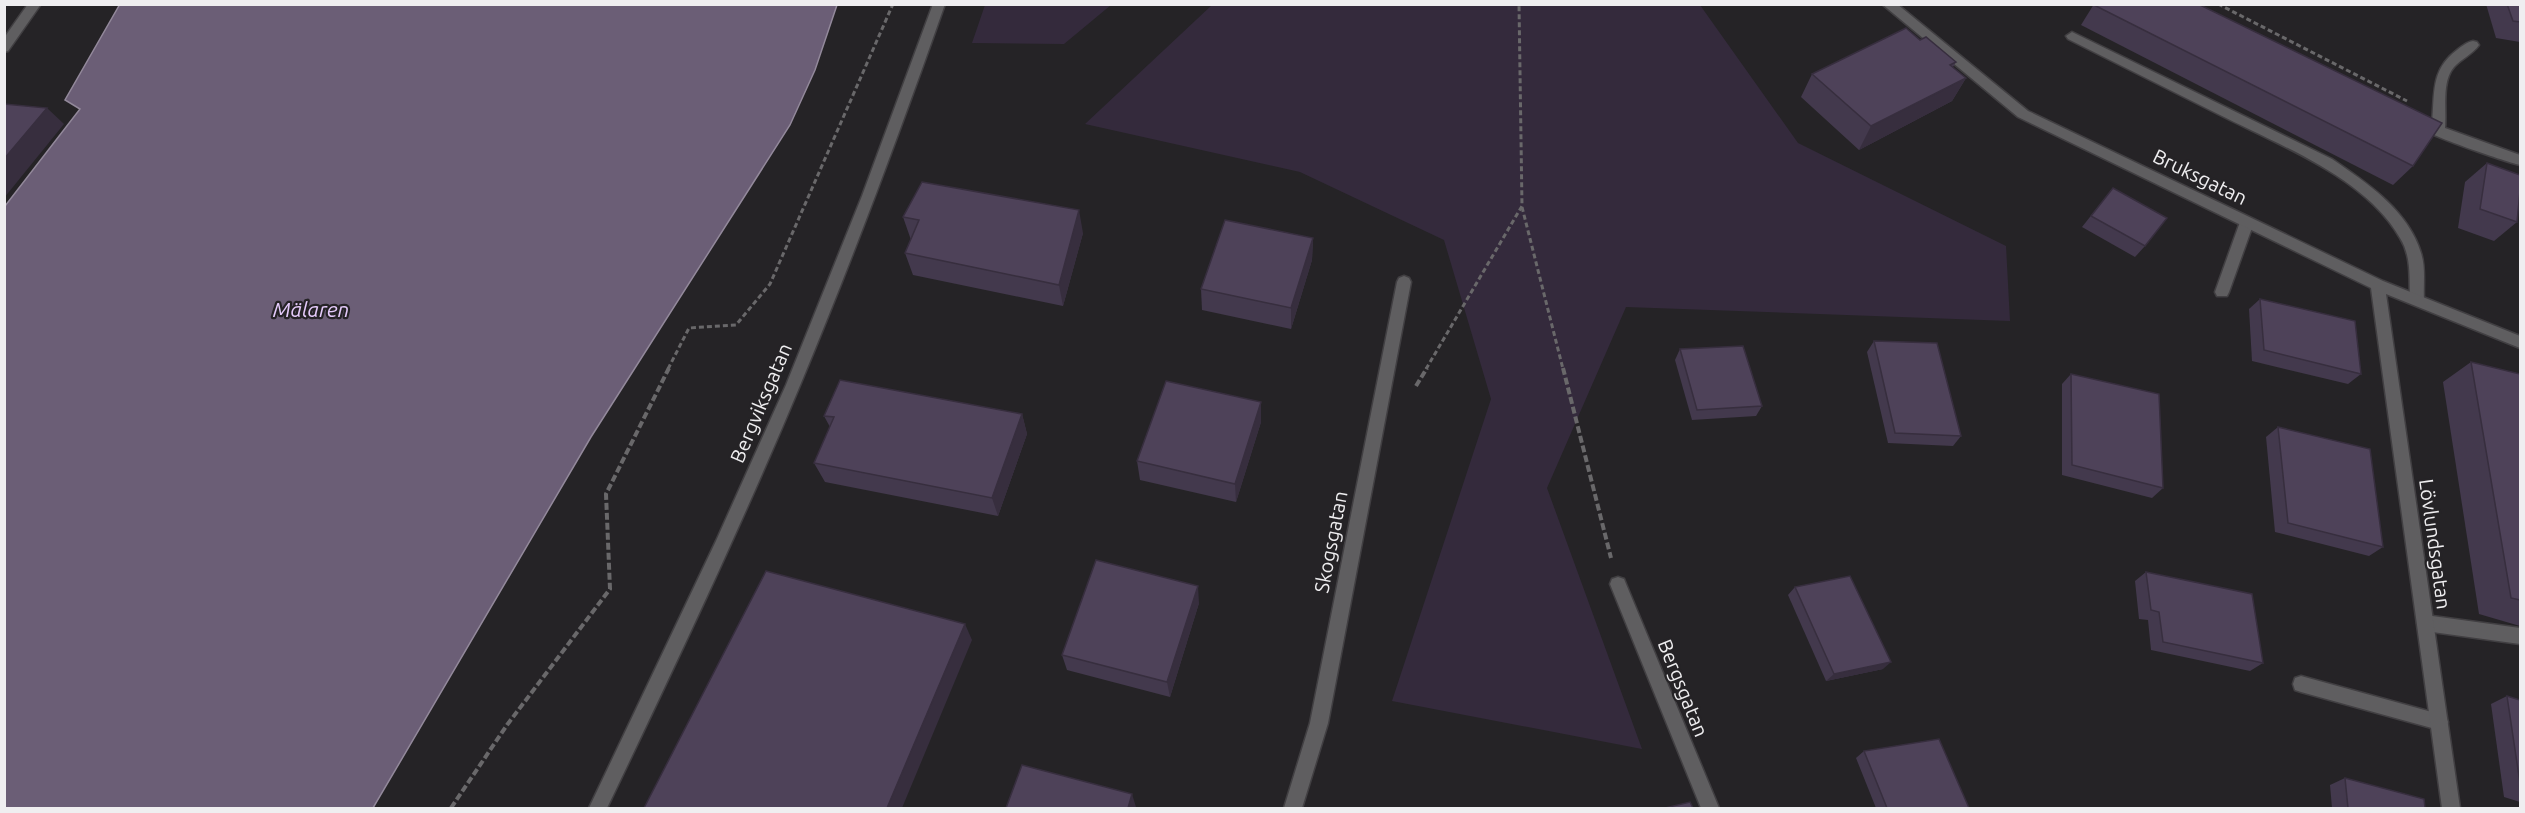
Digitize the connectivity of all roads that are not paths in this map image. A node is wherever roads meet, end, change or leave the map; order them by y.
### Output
1 (35, 4) edge
2 (939, 4) edge
3 (1888, 4) edge
4 (2072, 36) dead end
5 (2473, 45) dead end
6 (4, 48) edge
7 (2407, 117) edge
8 (2438, 131) junction
9 (2520, 160) edge
10 (2247, 222) junction
11 (1404, 282) dead end
12 (2378, 285) junction
13 (2222, 292) dead end
14 (2417, 300) junction
15 (2520, 342) edge
16 (1618, 584) road end
17 (2425, 623) junction
18 (2520, 636) edge
19 (2301, 684) dead end
20 (2439, 722) junction
21 (598, 808) edge
22 (1293, 808) edge
23 (1710, 808) edge
24 (2451, 808) edge

1 - 6 street
2 - 21 street, Bergviksgatan
3 - 10 street, Bruksgatan
4 - 14 street
5 - 8 street
7 - 8 street
8 - 9 street
10 - 12 street, Bruksgatan
10 - 13 street
11 - 22 street, Skogsgatan
12 - 14 street, Bruksgatan
12 - 17 street, Lövlundsgatan
14 - 15 street, Bruksgatan
16 - 23 street, Bergsgatan
17 - 18 street
17 - 20 street, Lövlundsgatan
19 - 20 street
20 - 24 street, Lövlundsgatan

